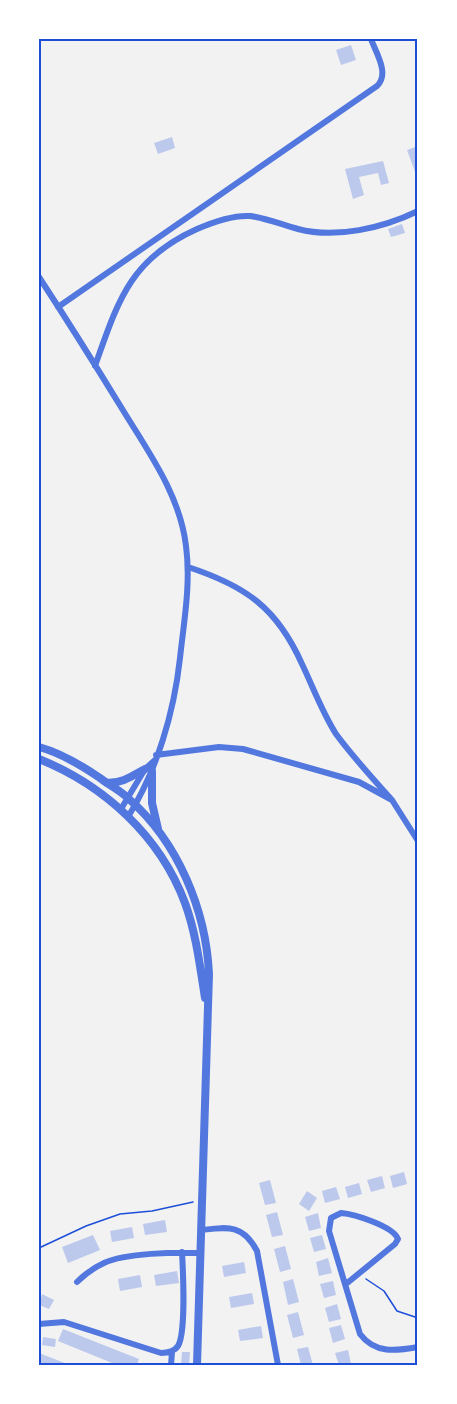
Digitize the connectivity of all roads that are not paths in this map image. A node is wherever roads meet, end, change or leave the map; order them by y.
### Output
1 (371, 39) edge
2 (418, 211) edge
3 (39, 276) edge
4 (58, 307) junction
5 (95, 366) junction
6 (188, 567) junction
7 (39, 747) edge
8 (156, 757) junction
9 (39, 759) edge
10 (149, 770) junction
11 (106, 783) junction
12 (128, 798) junction
13 (392, 800) junction
14 (136, 805) junction
15 (121, 809) junction
16 (128, 817) junction
17 (158, 831) junction
18 (418, 841) edge
19 (208, 1017) junction
20 (201, 1230) junction
21 (182, 1252) junction
22 (201, 1253) junction
23 (77, 1282) dead end
24 (346, 1284) junction
25 (39, 1324) edge
26 (418, 1347) edge
27 (172, 1352) junction
28 (171, 1365) edge
29 (197, 1365) edge
30 (278, 1365) edge

1 - 4 street
2 - 5 street
3 - 4 street
4 - 5 street
5 - 6 street
6 - 8 street
6 - 13 street
7 - 11 street
8 - 10 street
8 - 13 street
9 - 15 street
10 - 11 street
10 - 12 street
10 - 14 street
10 - 17 street
11 - 12 street
12 - 14 street
12 - 15 street
13 - 18 street
14 - 16 street
14 - 17 street
15 - 16 street
16 - 19 street
17 - 19 street
19 - 20 street
20 - 22 street
20 - 30 street
21 - 22 street
21 - 23 street
21 - 27 street
22 - 29 street
24 - 24 street
24 - 26 street
25 - 27 street
27 - 28 street

